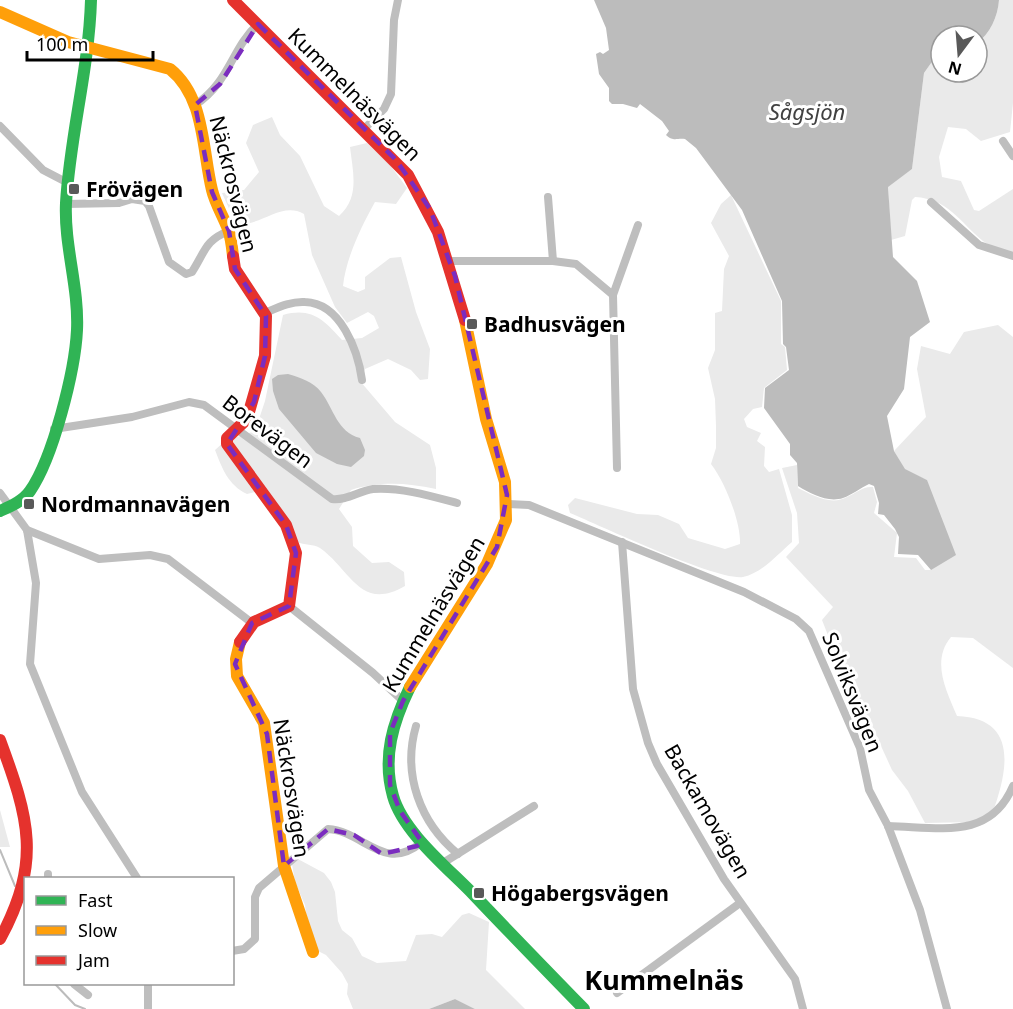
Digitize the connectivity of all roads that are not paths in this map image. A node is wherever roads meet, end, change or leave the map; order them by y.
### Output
1 (91, 0) edge
2 (233, 0) edge
3 (398, 0) edge
4 (0, 12) edge
5 (258, 24) junction
6 (90, 48) junction
7 (195, 105) junction
8 (0, 126) edge
9 (364, 129) junction
10 (1003, 141) dead end
11 (1013, 156) edge
12 (68, 183) junction
13 (548, 197) dead end
14 (931, 202) dead end
15 (66, 204) junction
16 (638, 225) dead end
17 (230, 231) junction
18 (1013, 256) edge
19 (450, 261) junction
20 (553, 261) junction
21 (613, 295) junction
22 (265, 313) junction
23 (362, 380) dead end
24 (237, 428) junction
25 (54, 429) junction
26 (617, 468) dead end
27 (0, 493) edge
28 (457, 503) dead end
29 (508, 504) junction
30 (6, 508) edge
31 (27, 530) junction
32 (622, 542) junction
33 (289, 606) junction
34 (252, 623) junction
35 (403, 701) junction
36 (416, 726) dead end
37 (0, 740) edge
38 (1013, 786) edge
39 (534, 806) dead end
40 (888, 826) junction
41 (422, 843) junction
42 (458, 855) junction
43 (443, 863) junction
44 (284, 866) junction
45 (26, 877) edge
46 (136, 877) edge
47 (23, 894) edge
48 (740, 903) junction
49 (0, 939) edge
50 (234, 951) edge
51 (313, 952) dead end
52 (75, 985) edge
53 (148, 985) edge
54 (617, 993) dead end
55 (88, 996) dead end
56 (148, 1009) edge
57 (584, 1009) edge
58 (803, 1009) edge
59 (947, 1009) edge

1 - 6 street
2 - 5 street, Kummelnäsvägen
3 - 9 street
4 - 6 street, Näckrosvägen
5 - 7 street
5 - 9 street, Kummelnäsvägen
6 - 7 street, Näckrosvägen
6 - 12 street
7 - 17 street, Näckrosvägen
8 - 12 street
9 - 19 street, Kummelnäsvägen
10 - 11 street
12 - 15 street
13 - 20 street
14 - 18 street
15 - 17 street
15 - 25 street
16 - 21 street
17 - 22 street, Näckrosvägen
19 - 20 street
19 - 29 street, Kummelnäsvägen
20 - 21 street
21 - 26 street
22 - 23 street
22 - 24 street
24 - 25 street, Borevägen
24 - 28 street, Borevägen
24 - 33 street
25 - 30 street
27 - 30 street
29 - 32 street, Solviksvägen
29 - 35 street, Kummelnäsvägen
30 - 31 street
31 - 34 street
31 - 46 street
32 - 40 street, Solviksvägen
32 - 48 street, Backamovägen
33 - 34 street
33 - 35 street
34 - 44 street, Näckrosvägen
35 - 41 street, Kummelnäsvägen
36 - 42 street
37 - 45 street
38 - 40 street
39 - 42 street
40 - 59 street, Solviksvägen
41 - 43 street, Kummelnäsvägen
41 - 44 street
42 - 43 street
43 - 57 street, Kummelnäsvägen
44 - 50 street
44 - 51 street, Näckrosvägen
47 - 49 street
48 - 54 street
48 - 58 street, Backamovägen
52 - 55 street
53 - 56 street

